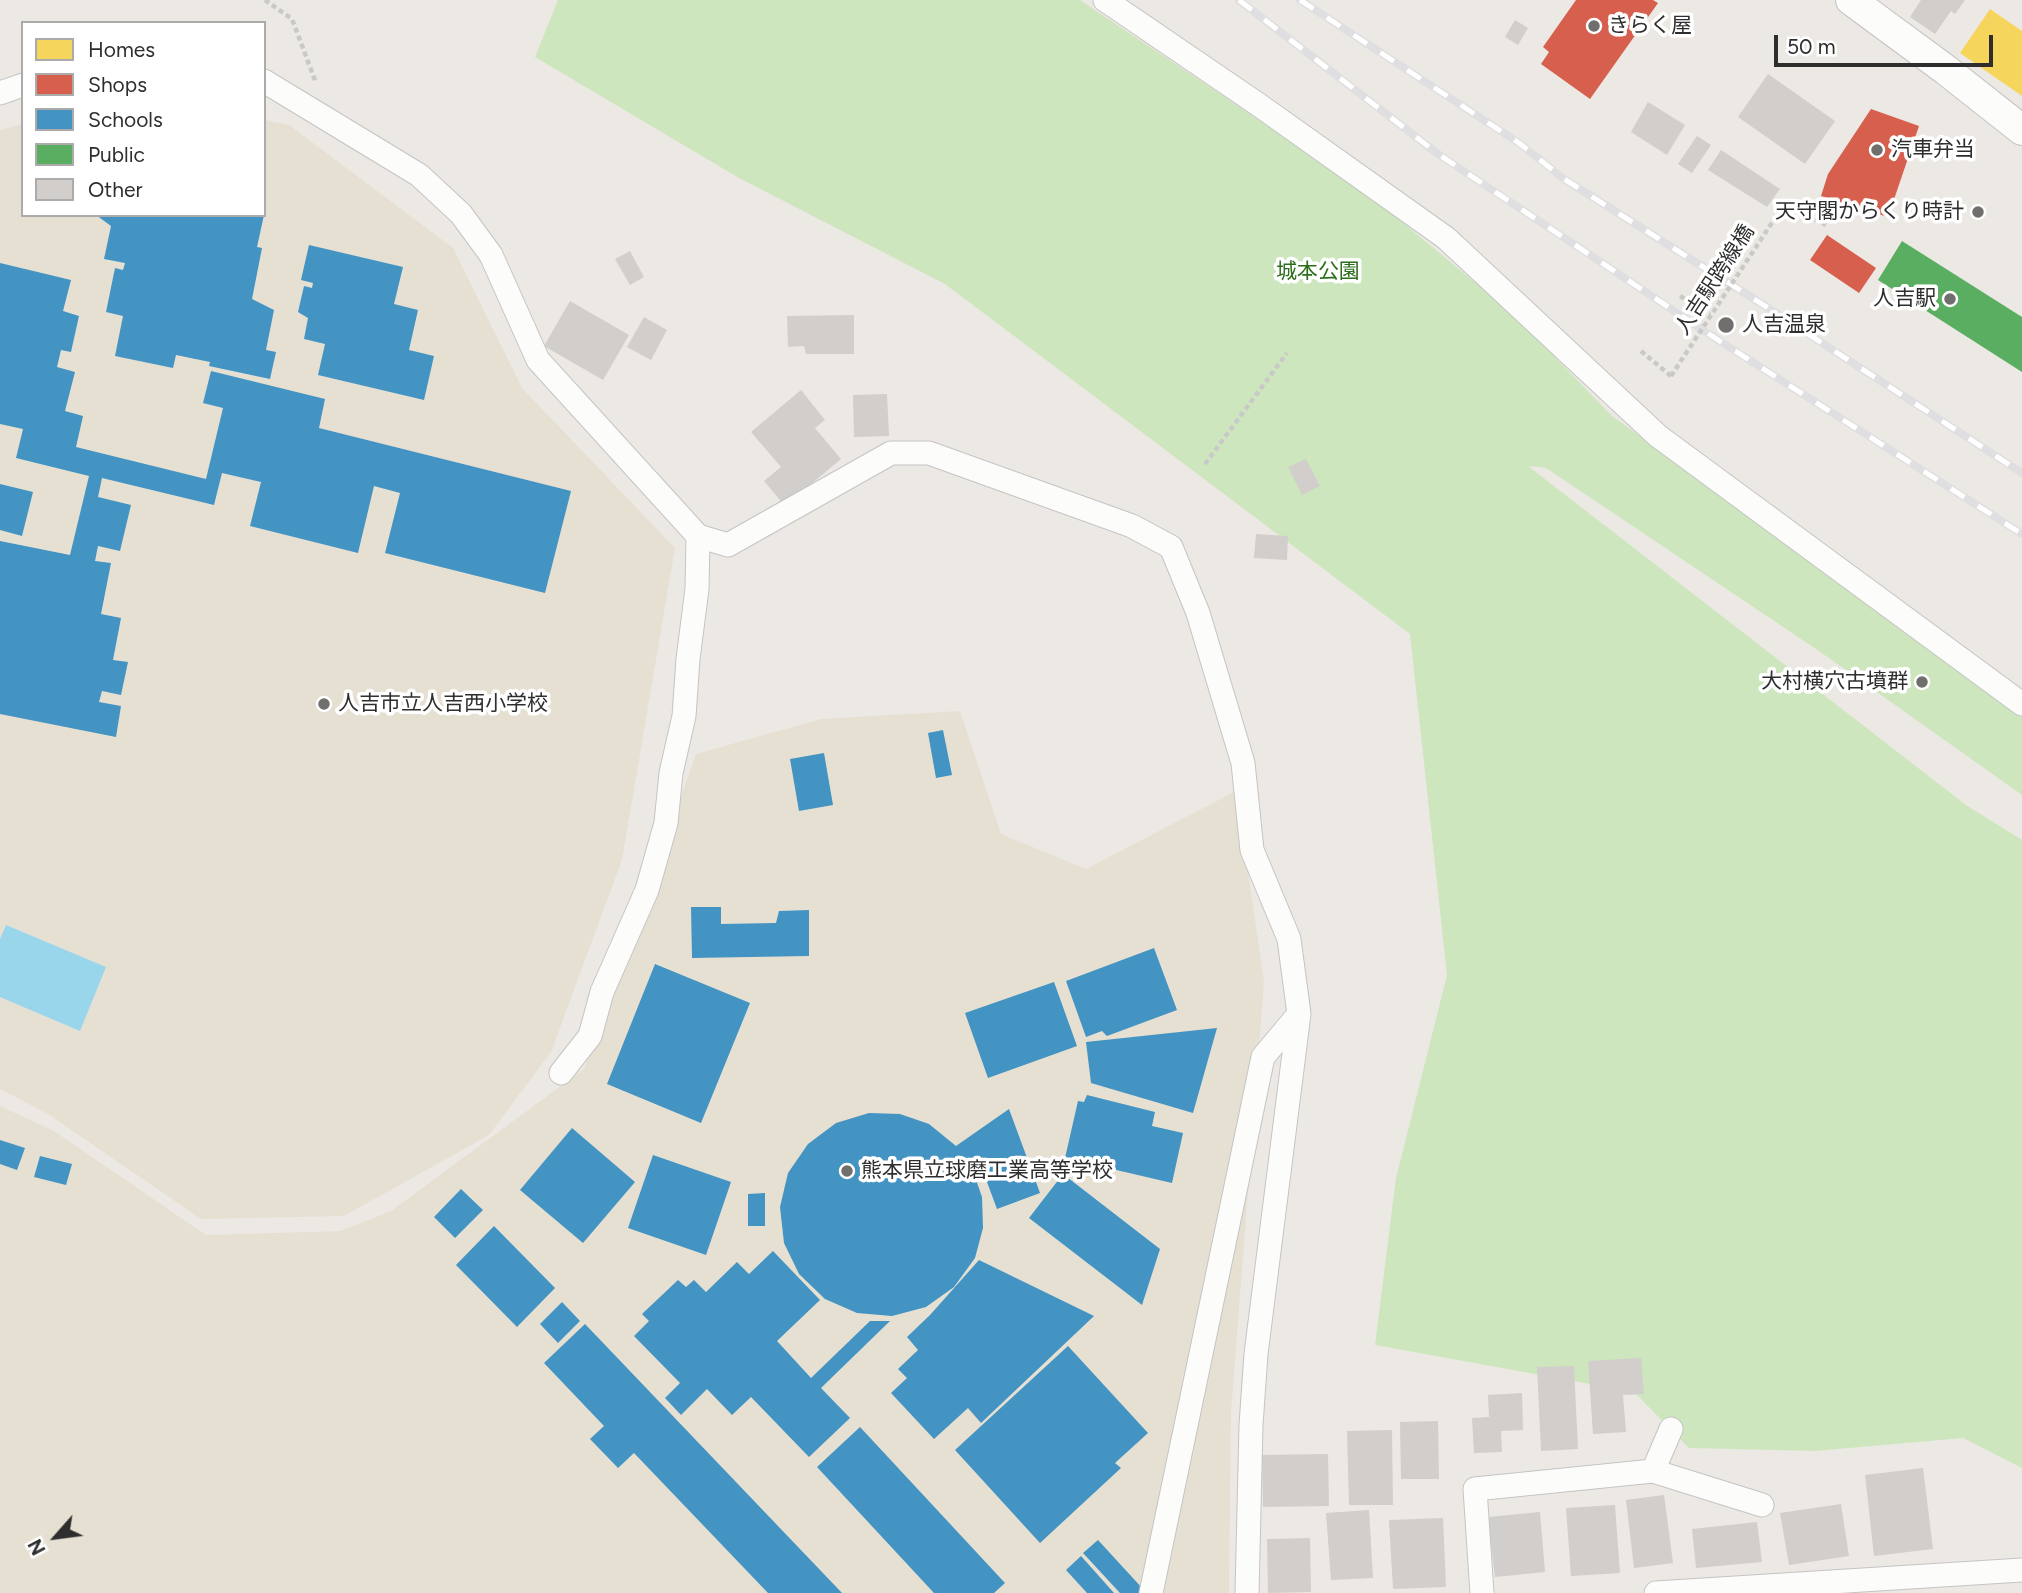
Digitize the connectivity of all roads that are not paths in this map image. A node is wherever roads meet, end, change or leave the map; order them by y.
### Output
1 (1105, 0) edge
2 (1851, 0) edge
3 (266, 82) edge
4 (21, 86) edge
5 (0, 93) edge
6 (2022, 130) edge
7 (698, 536) junction
8 (2022, 704) edge
9 (1299, 1014) junction
10 (561, 1073) dead end
11 (1671, 1429) dead end
12 (1653, 1471) junction
13 (1762, 1505) dead end
14 (2022, 1570) edge
15 (1151, 1593) edge
16 (1247, 1593) edge
17 (1482, 1593) edge
18 (1656, 1593) edge

1 - 8 street
2 - 6 street
3 - 7 street
4 - 5 street
7 - 9 street
7 - 10 street
9 - 15 street
9 - 16 street
11 - 12 street
12 - 13 street
12 - 17 street
14 - 18 street

